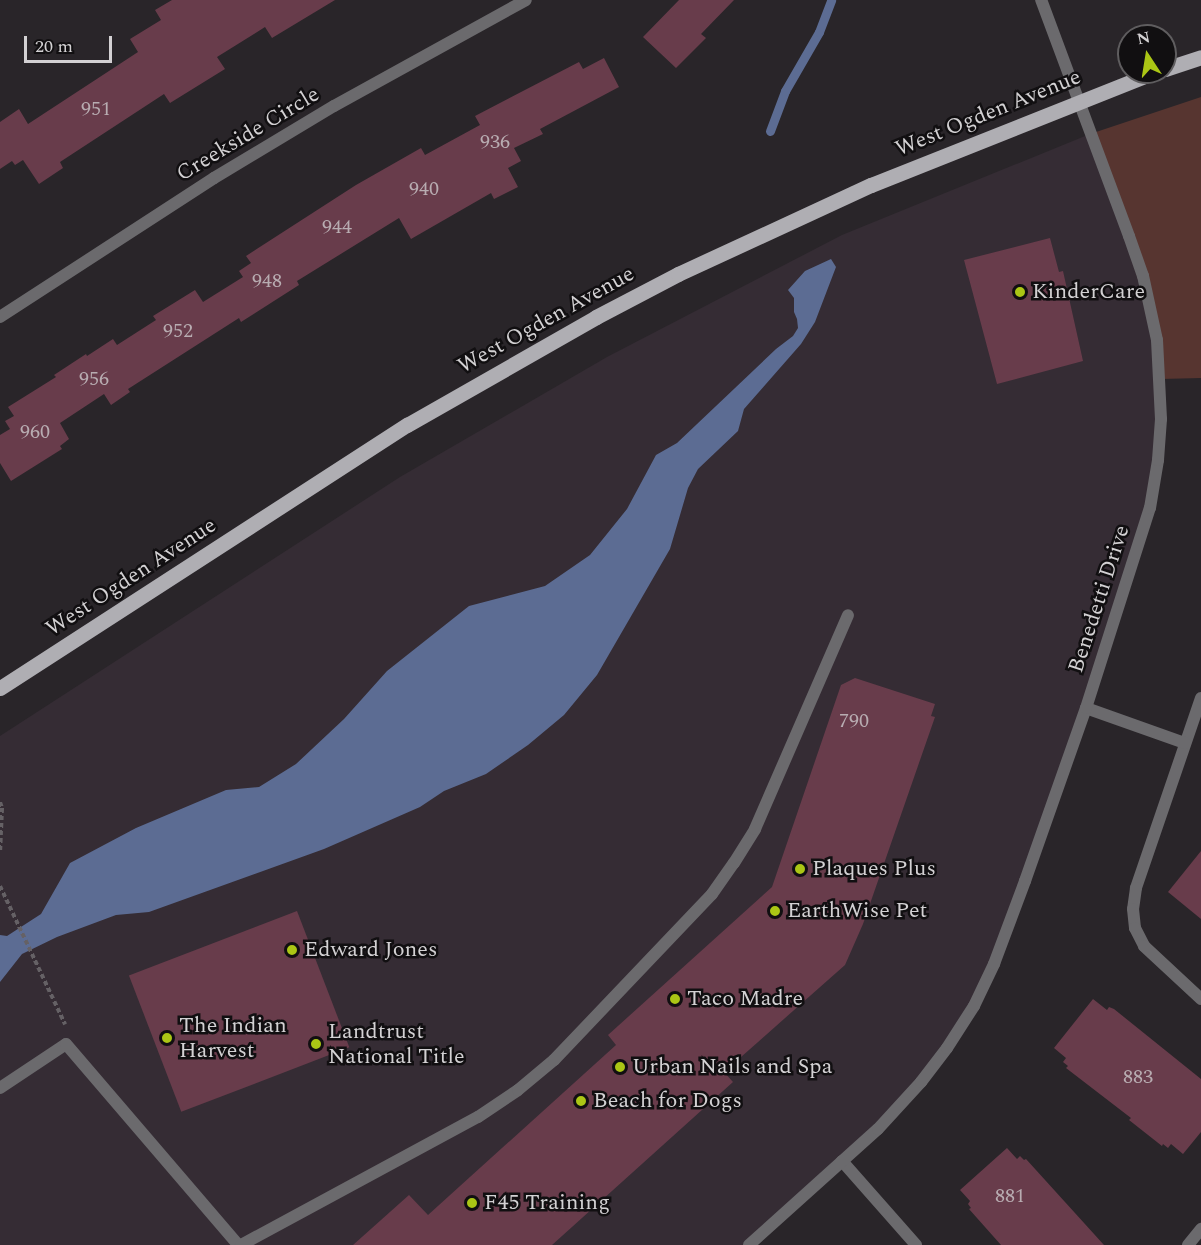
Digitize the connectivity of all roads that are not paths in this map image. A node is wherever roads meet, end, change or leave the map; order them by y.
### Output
1 (526, 0) edge
2 (1041, 0) edge
3 (1201, 57) edge
4 (1177, 65) edge
5 (1124, 84) edge
6 (1078, 102) junction
7 (0, 317) edge
8 (848, 615) dead end
9 (0, 688) edge
10 (1201, 698) edge
11 (1086, 708) junction
12 (1185, 743) junction
13 (1201, 999) edge
14 (0, 1088) edge
15 (842, 1161) junction
16 (1201, 1229) edge
17 (240, 1245) edge
18 (749, 1245) edge
19 (916, 1245) edge
20 (1188, 1245) edge

1 - 7 street, Creekside Circle
2 - 6 street, Benedetti Drive
3 - 4 main road
5 - 6 main road, West Ogden Avenue
6 - 9 main road, West Ogden Avenue
6 - 11 street, Benedetti Drive
8 - 17 street
10 - 12 street
11 - 12 street
11 - 15 street, Benedetti Drive
12 - 13 street
14 - 17 street
15 - 18 street, Benedetti Drive
15 - 19 street
16 - 20 street

